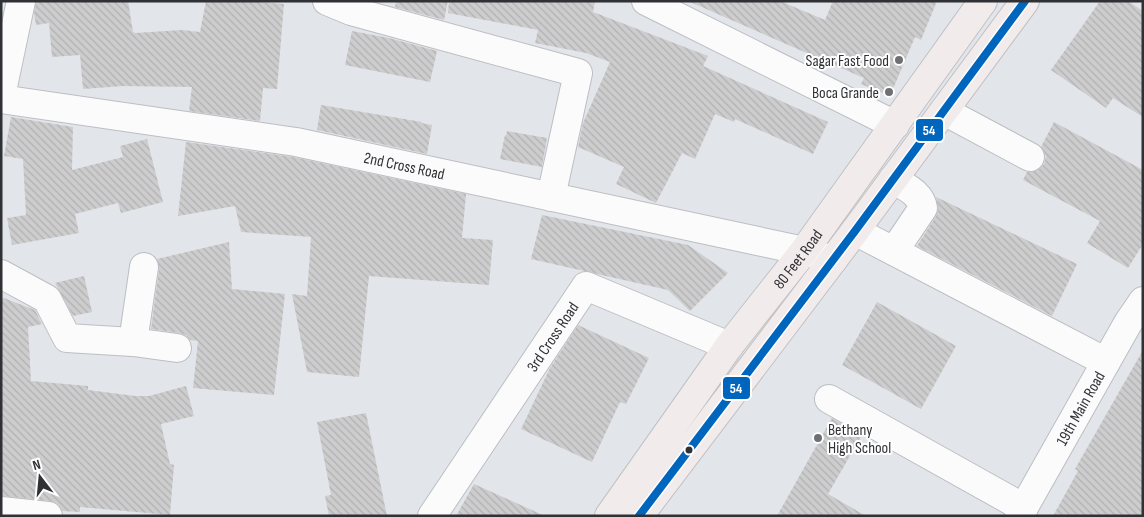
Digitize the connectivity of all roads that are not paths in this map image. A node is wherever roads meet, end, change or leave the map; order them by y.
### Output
1 (21, 1) edge
2 (327, 1) edge
3 (646, 1) edge
4 (983, 1) edge
5 (1024, 1) edge
6 (5, 67) edge
7 (1, 97) edge
8 (944, 111) junction
9 (894, 125) junction
10 (1030, 157) dead end
11 (893, 180) junction
12 (551, 197) junction
13 (855, 231) junction
14 (804, 251) junction
15 (894, 251) junction
16 (833, 260) junction
17 (144, 266) dead end
18 (1, 274) edge
19 (1138, 318) edge
20 (133, 342) junction
21 (729, 346) junction
22 (177, 348) dead end
23 (1106, 362) junction
24 (829, 399) dead end
25 (1, 511) edge
26 (1021, 512) edge
27 (48, 516) edge
28 (432, 516) edge
29 (609, 516) edge
30 (639, 516) edge

1 - 6 street
2 - 12 street
3 - 9 street
4 - 9 main road, 80 Feet Road
5 - 8 main road, 80 Feet Road
6 - 7 street
7 - 12 street, 2nd Cross Road
8 - 10 street
8 - 11 main road, 80 Feet Road
9 - 14 main road, 80 Feet Road
11 - 13 main road, 80 Feet Road
11 - 15 street
12 - 14 street, 2nd Cross Road
13 - 15 street
13 - 16 main road, 80 Feet Road
14 - 16 street, 2nd Cross Road
14 - 21 main road, 80 Feet Road
15 - 23 street
16 - 30 main road, 80 Feet Road
17 - 20 street
18 - 20 street
19 - 23 street, 19th Main Road
20 - 22 street
21 - 28 street, 3rd Cross Road
21 - 29 main road, 80 Feet Road
23 - 26 street, 19th Main Road
24 - 26 street
25 - 27 street

